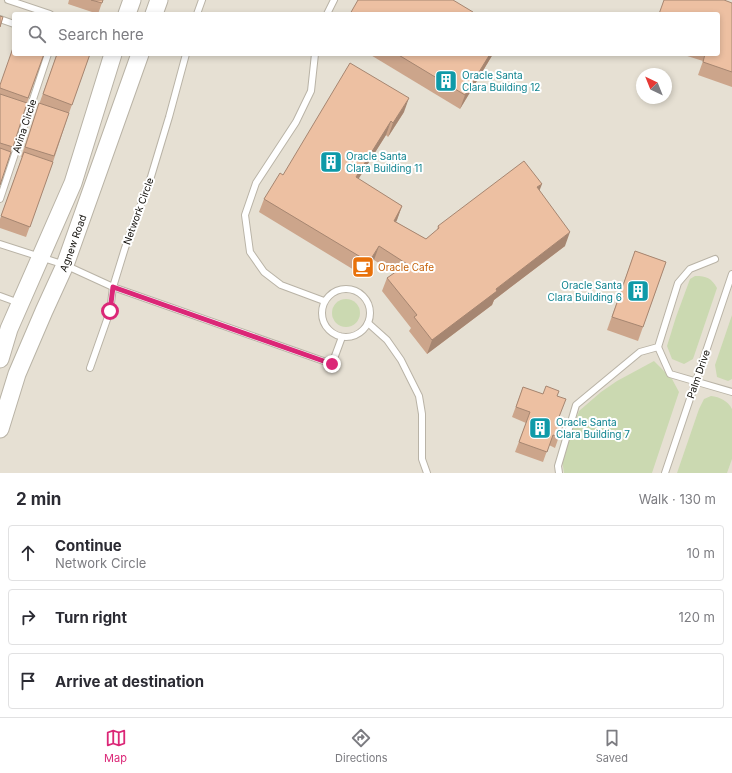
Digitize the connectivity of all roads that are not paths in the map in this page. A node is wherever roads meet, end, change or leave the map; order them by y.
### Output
1 (8, 0) edge
2 (132, 0) edge
3 (159, 0) edge
4 (202, 0) edge
5 (334, 0) edge
6 (44, 12) edge
7 (128, 12) edge
8 (155, 12) edge
9 (198, 12) edge
10 (328, 12) edge
11 (0, 19) edge
12 (12, 23) edge
13 (47, 56) edge
14 (112, 56) edge
15 (139, 56) edge
16 (185, 56) edge
17 (314, 56) edge
18 (0, 199) edge
19 (0, 244) edge
20 (40, 258) junction
21 (715, 259) dead end
22 (65, 265) junction
23 (732, 274) edge
24 (113, 287) junction
25 (0, 296) edge
26 (324, 301) junction
27 (20, 304) junction
28 (368, 323) junction
29 (342, 337) junction
30 (3, 339) edge
31 (658, 347) junction
32 (0, 359) edge
33 (90, 368) dead end
34 (696, 382) junction
35 (732, 393) edge
36 (0, 429) edge
37 (427, 473) edge
38 (559, 473) edge
39 (665, 473) edge

1 - 6 lane
2 - 7 main road
3 - 8 main road
4 - 9 lane
5 - 10 lane
11 - 12 lane
13 - 18 lane, Avina Circle
14 - 20 main road
15 - 22 main road, Agnew Road
16 - 24 lane, Network Circle
17 - 26 lane
19 - 20 lane
20 - 22 lane
20 - 27 main road
21 - 31 lane
22 - 24 lane
22 - 36 main road, Agnew Road
23 - 34 lane, Palm Drive
24 - 29 lane
24 - 33 lane, Network Circle
25 - 27 lane
26 - 28 lane
26 - 29 lane
27 - 30 main road
28 - 29 lane
28 - 37 lane
30 - 32 main road
31 - 34 lane
31 - 38 lane
34 - 35 lane
34 - 39 lane, Palm Drive

